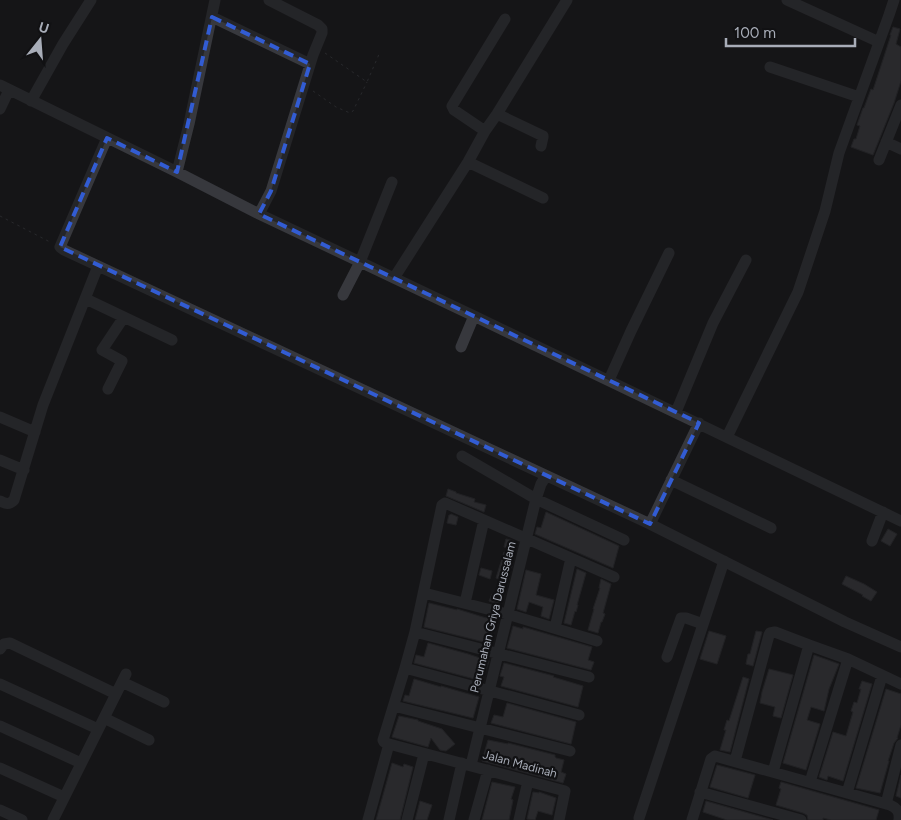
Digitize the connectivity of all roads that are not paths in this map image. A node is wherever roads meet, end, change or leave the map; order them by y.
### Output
1 (91, 0) edge
2 (216, 0) edge
3 (269, 0) edge
4 (567, 0) edge
5 (787, 0) edge
6 (894, 0) edge
7 (889, 16) junction
8 (212, 17) junction
9 (505, 19) dead end
10 (901, 20) edge
11 (879, 42) junction
12 (310, 64) junction
13 (770, 67) dead end
14 (859, 97) junction
15 (3, 98) edge
16 (30, 101) junction
17 (901, 105) edge
18 (498, 114) junction
19 (485, 131) junction
20 (886, 142) junction
21 (104, 144) junction
22 (541, 146) dead end
23 (901, 150) edge
24 (879, 160) dead end
25 (468, 162) junction
26 (178, 172) junction
27 (392, 182) dead end
28 (543, 198) dead end
29 (259, 214) junction
30 (669, 253) dead end
31 (746, 260) dead end
32 (358, 265) junction
33 (97, 270) junction
34 (394, 278) junction
35 (343, 295) dead end
36 (86, 299) junction
37 (124, 317) junction
38 (471, 322) junction
39 (172, 340) dead end
40 (461, 347) dead end
41 (609, 380) junction
42 (108, 389) dead end
43 (676, 412) junction
44 (0, 417) edge
45 (696, 430) junction
46 (35, 432) junction
47 (727, 437) junction
48 (462, 456) dead end
49 (0, 460) edge
50 (24, 470) junction
51 (671, 480) junction
52 (540, 488) junction
53 (0, 501) edge
54 (881, 518) junction
55 (484, 520) junction
56 (901, 521) edge
57 (650, 524) junction
58 (771, 528) dead end
59 (526, 539) junction
60 (624, 540) dead end
61 (872, 541) dead end
62 (571, 558) junction
63 (724, 561) junction
64 (614, 577) dead end
65 (424, 593) junction
66 (465, 603) junction
67 (507, 614) junction
68 (703, 624) junction
69 (556, 628) junction
70 (415, 632) junction
71 (597, 641) dead end
72 (809, 645) junction
73 (901, 647) edge
74 (0, 649) edge
75 (498, 654) junction
76 (667, 657) dead end
77 (848, 659) junction
78 (405, 668) junction
79 (882, 676) junction
80 (589, 678) dead end
81 (0, 684) edge
82 (901, 684) edge
83 (489, 691) junction
84 (116, 694) junction
85 (164, 702) dead end
86 (394, 706) junction
87 (579, 715) dead end
88 (104, 718) junction
89 (0, 726) edge
90 (480, 728) junction
91 (98, 729) junction
92 (149, 740) dead end
93 (389, 744) junction
94 (901, 745) edge
95 (570, 751) dead end
96 (424, 754) junction
97 (735, 761) junction
98 (81, 763) junction
99 (467, 764) junction
100 (0, 768) edge
101 (488, 770) junction
102 (773, 772) junction
103 (528, 781) junction
104 (810, 782) junction
105 (700, 792) junction
106 (847, 792) junction
107 (64, 797) junction
108 (886, 804) junction
109 (0, 810) edge
110 (899, 814) edge
111 (639, 818) dead end
112 (22, 820) edge
113 (53, 820) edge
114 (368, 820) edge
115 (407, 820) edge
116 (449, 820) edge
117 (474, 820) edge
118 (519, 820) edge
119 (558, 820) edge
120 (692, 820) edge
121 (801, 820) edge

1 - 16 street
2 - 8 street
3 - 12 street
4 - 18 street
5 - 11 street
6 - 7 street
7 - 10 street
7 - 11 street
8 - 12 street
8 - 26 street
9 - 19 street
11 - 14 street
12 - 29 street
13 - 14 street
14 - 47 street
15 - 16 street
16 - 21 street
17 - 20 street
18 - 19 street
18 - 22 street
19 - 25 street
20 - 23 street
20 - 24 street
21 - 26 street
21 - 33 street
25 - 28 street
25 - 34 street
26 - 29 street
27 - 32 street
29 - 32 street
30 - 41 street
31 - 43 street
32 - 34 street
32 - 35 street
33 - 36 street
33 - 52 street
34 - 38 street
36 - 37 street
36 - 46 street
37 - 39 street
37 - 42 street
38 - 40 street
38 - 41 street
41 - 43 street
43 - 45 street
44 - 46 street
45 - 47 street
45 - 51 street
46 - 50 street
47 - 54 street
48 - 52 street
49 - 50 street
50 - 53 street
51 - 57 street
51 - 58 street
52 - 57 street
52 - 59 street, Perumahan Griya Darussalam
52 - 60 street
54 - 56 street
54 - 61 street
55 - 59 street
55 - 65 street
55 - 66 street
57 - 63 street
59 - 62 street
59 - 67 street, Perumahan Griya Darussalam
62 - 64 street
62 - 69 street
63 - 68 street
63 - 73 street
65 - 66 street
65 - 70 street
66 - 67 street
67 - 69 street
67 - 75 street, Perumahan Griya Darussalam
68 - 76 street
68 - 111 street
69 - 71 street
70 - 75 street
70 - 78 street
72 - 77 street
72 - 97 street
72 - 102 street
74 - 84 street
75 - 80 street
75 - 83 street, Perumahan Griya Darussalam
77 - 79 street
77 - 104 street
78 - 83 street
78 - 86 street
79 - 82 street
79 - 106 street
81 - 91 street
83 - 87 street
83 - 90 street, Perumahan Griya Darussalam
84 - 85 street
84 - 88 street
86 - 90 street
86 - 93 street
88 - 91 street
88 - 92 street
89 - 98 street
90 - 95 street
90 - 99 street, Perumahan Griya Darussalam
91 - 98 street
93 - 96 street, Jalan Madinah
93 - 114 street
94 - 108 street
96 - 99 street, Jalan Madinah
96 - 115 street
97 - 102 street
97 - 105 street
98 - 107 street
99 - 101 street, Jalan Madinah
99 - 116 street, Perumahan Griya Darussalam
100 - 107 street
101 - 103 street, Jalan Madinah
101 - 117 street
102 - 104 street
103 - 118 street
103 - 119 street, Jalan Madinah
104 - 106 street
105 - 120 street
105 - 121 street
106 - 108 street
107 - 113 street
108 - 110 street
109 - 112 street

